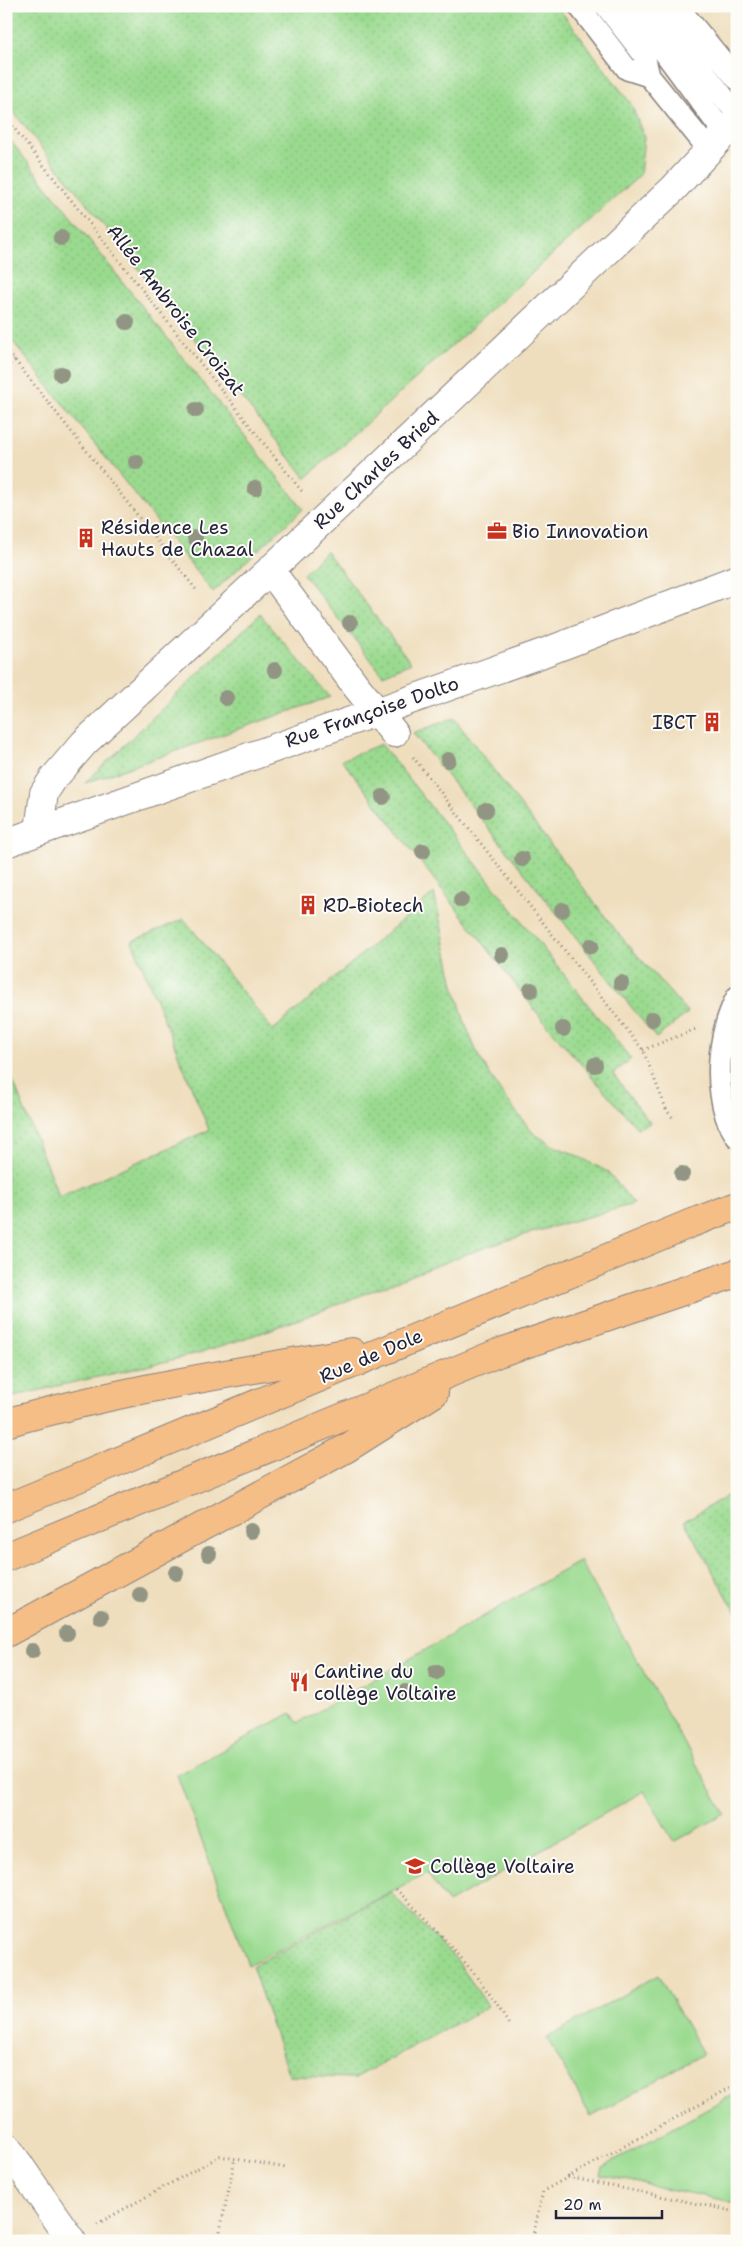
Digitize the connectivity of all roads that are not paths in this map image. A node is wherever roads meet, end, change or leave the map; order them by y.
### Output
1 (578, 6) edge
2 (606, 6) edge
3 (630, 6) edge
4 (652, 6) edge
5 (677, 6) edge
6 (649, 76) junction
7 (737, 79) edge
8 (727, 130) edge
9 (270, 570) junction
10 (737, 579) edge
11 (376, 711) junction
12 (394, 733) road end
13 (39, 830) junction
14 (6, 843) edge
15 (737, 997) edge
16 (737, 1137) edge
17 (737, 1206) edge
18 (733, 1274) edge
19 (398, 1344) junction
20 (498, 1353) junction
21 (6, 1423) edge
22 (6, 1508) edge
23 (6, 1557) edge
24 (6, 1633) edge
25 (6, 2146) edge
26 (71, 2240) edge

1 - 6 lane
2 - 6 lane
3 - 8 lane
4 - 8 lane
5 - 7 lane
6 - 8 lane
8 - 9 street, Rue Charles Bried
9 - 11 street
9 - 13 street, Rue Charles Bried
10 - 11 street, Rue Françoise Dolto
11 - 12 street
11 - 13 street, Rue Françoise Dolto
13 - 14 street, Rue Françoise Dolto
15 - 16 lane
17 - 19 main road, Rue de Dole
18 - 20 main road
19 - 21 main road
19 - 22 main road, Rue de Dole
20 - 23 main road
20 - 24 main road
25 - 26 street

